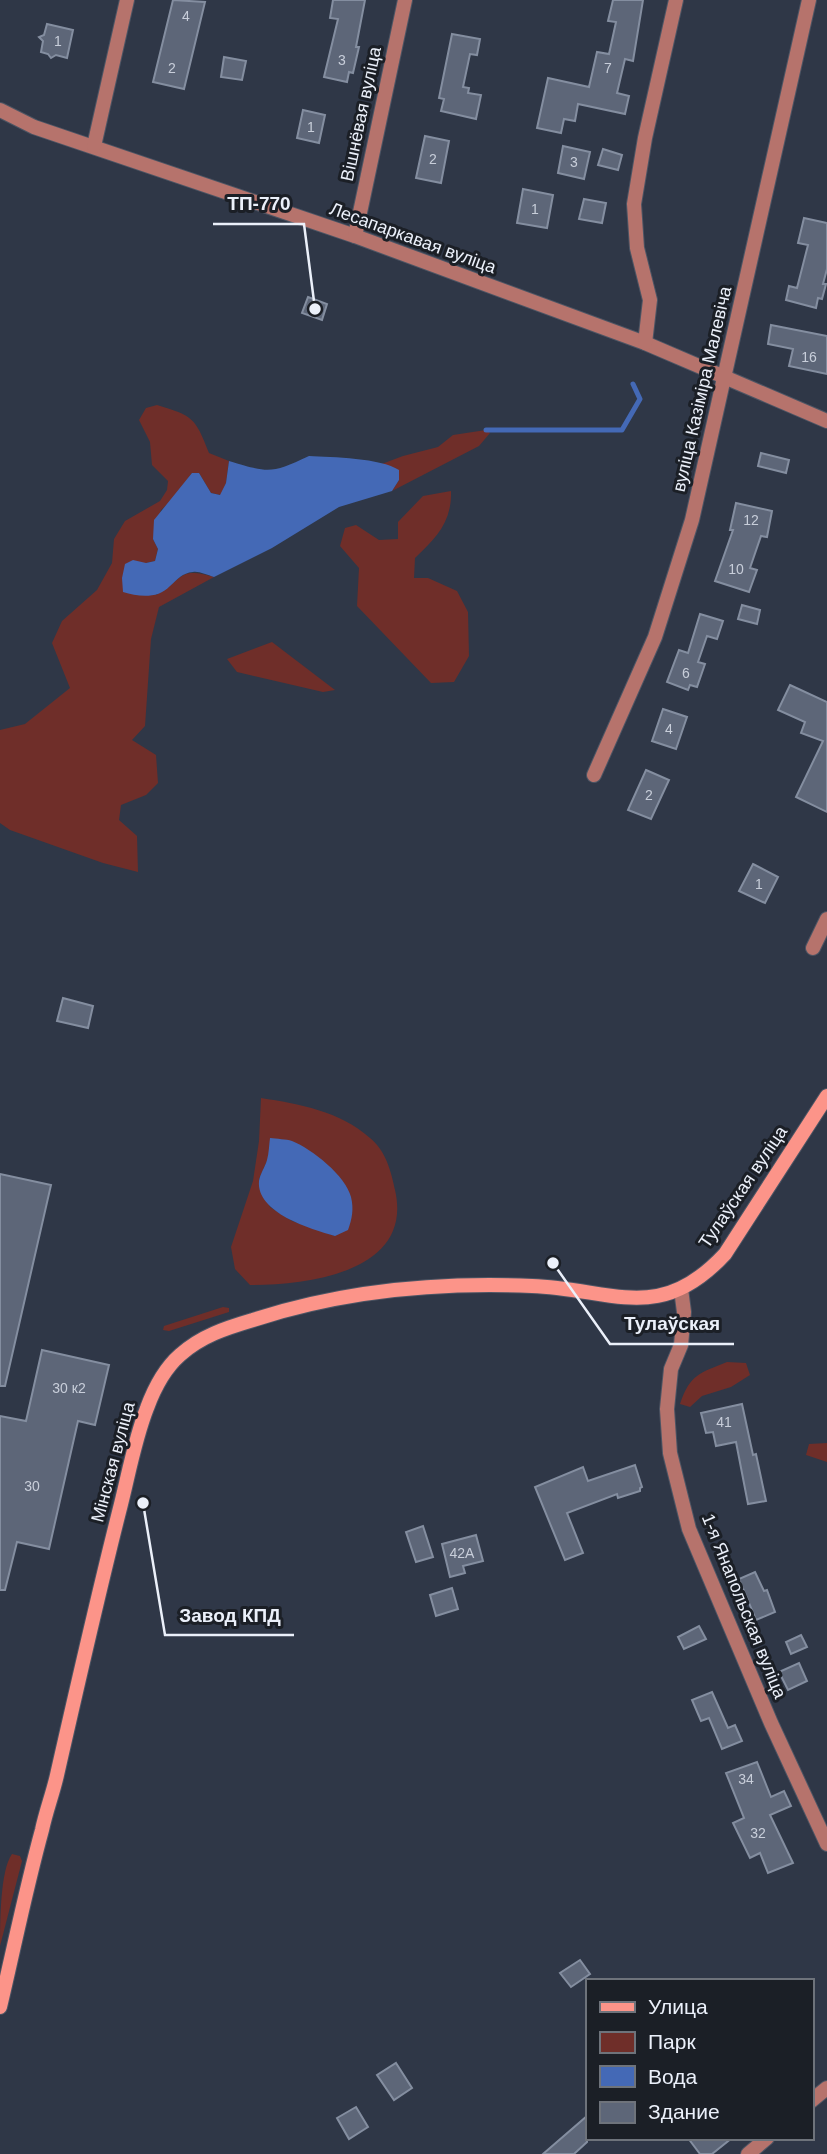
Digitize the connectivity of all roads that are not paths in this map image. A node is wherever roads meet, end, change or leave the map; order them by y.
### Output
1 (127, 0) edge
2 (405, 0) edge
3 (676, 0) edge
4 (809, 0) edge
5 (0, 110) edge
6 (94, 146) junction
7 (355, 236) junction
8 (645, 343) junction
9 (725, 376) junction
10 (827, 421) edge
11 (594, 775) dead end
12 (827, 919) edge
13 (813, 948) dead end
14 (827, 1096) edge
15 (681, 1289) junction
16 (827, 1844) edge
17 (0, 2007) edge
18 (827, 2088) edge
19 (813, 2099) edge
20 (765, 2140) edge
21 (748, 2154) edge

1 - 6 street
2 - 7 street, Вішнёвая вуліца
3 - 8 street
4 - 9 street, вуліца Казіміра Малевіча
5 - 6 street, Лесапаркавая вуліца
6 - 7 street, Лесапаркавая вуліца
7 - 8 street, Лесапаркавая вуліца
8 - 9 street, Лесапаркавая вуліца
9 - 10 street, Лесапаркавая вуліца
9 - 11 street, вуліца Казіміра Малевіча
12 - 13 street
14 - 15 main road, Тулаўская вуліца
15 - 16 street, 1-я Янапольская вуліца
15 - 17 main road, Мінская вуліца
18 - 19 street
20 - 21 street

